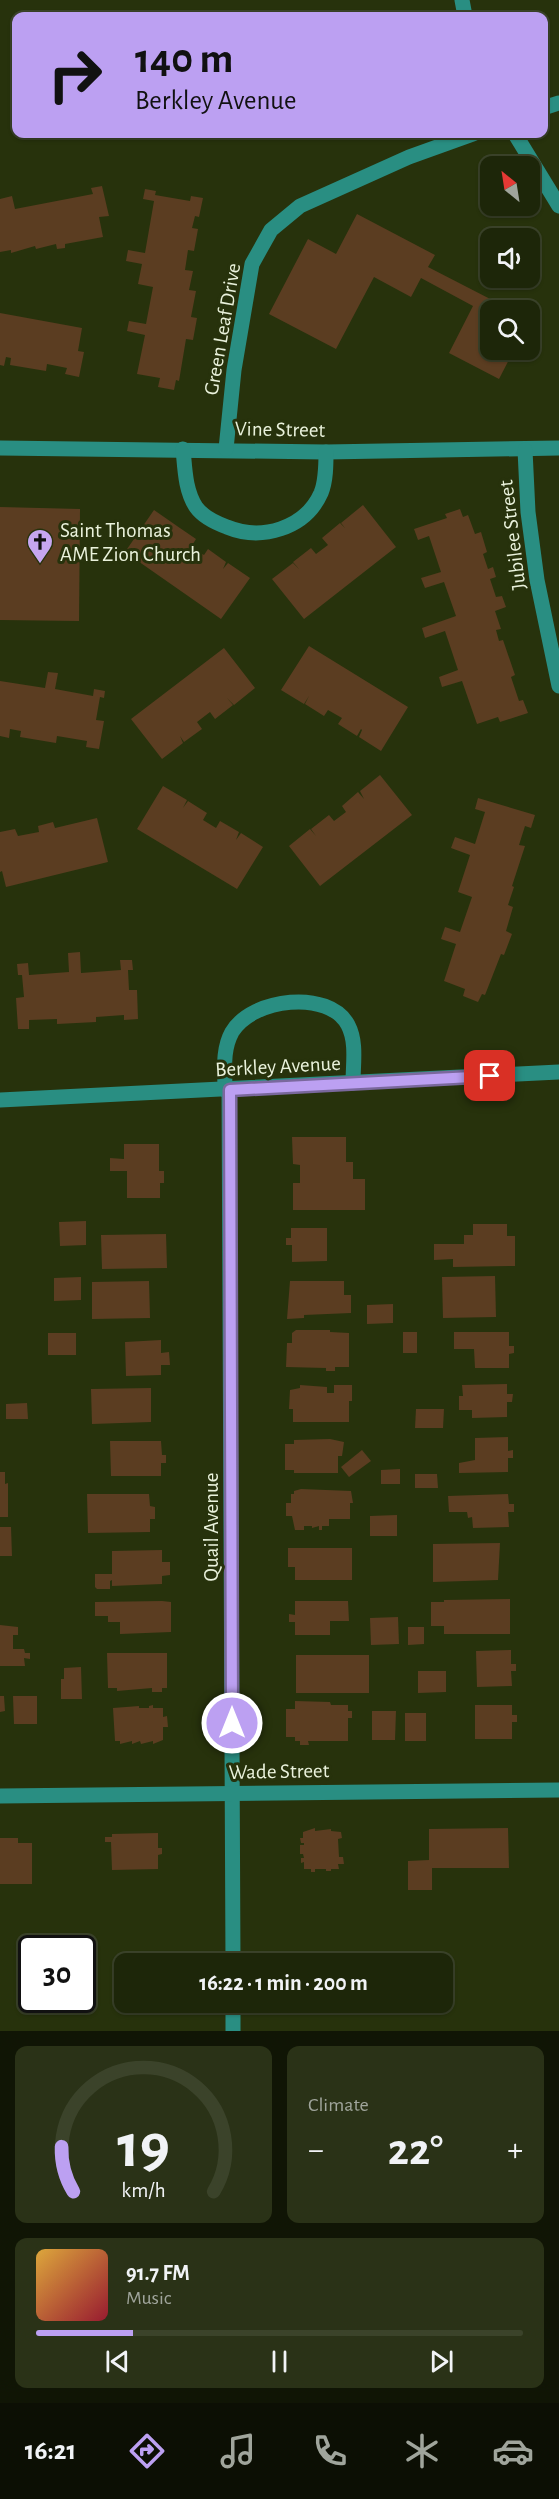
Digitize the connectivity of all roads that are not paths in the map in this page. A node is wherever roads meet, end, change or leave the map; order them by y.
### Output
1 (462, 138) edge
2 (517, 138) edge
3 (559, 206) edge
4 (0, 448) edge
5 (559, 448) edge
6 (183, 449) junction
7 (226, 449) junction
8 (525, 450) junction
9 (326, 452) junction
10 (559, 686) edge
11 (559, 1072) edge
12 (352, 1083) junction
13 (227, 1090) junction
14 (0, 1100) edge
15 (559, 1790) edge
16 (233, 1793) junction
17 (0, 1796) edge
18 (233, 1953) edge
19 (232, 2013) edge
20 (232, 2031) edge

1 - 7 street, Green Leaf Drive
2 - 3 street
4 - 6 street, Vine Street
5 - 8 street, Vine Street
6 - 7 street, Vine Street
6 - 9 street
7 - 9 street, Vine Street
8 - 9 street, Vine Street
8 - 10 street, Jubilee Street
11 - 12 street, Berkley Avenue
12 - 13 street, Berkley Avenue
12 - 13 street, Quail Avenue
13 - 14 street, Berkley Avenue
13 - 16 street, Quail Avenue
15 - 16 street, Wade Street
16 - 17 street, Wade Street
16 - 18 street, Quail Avenue
19 - 20 street

